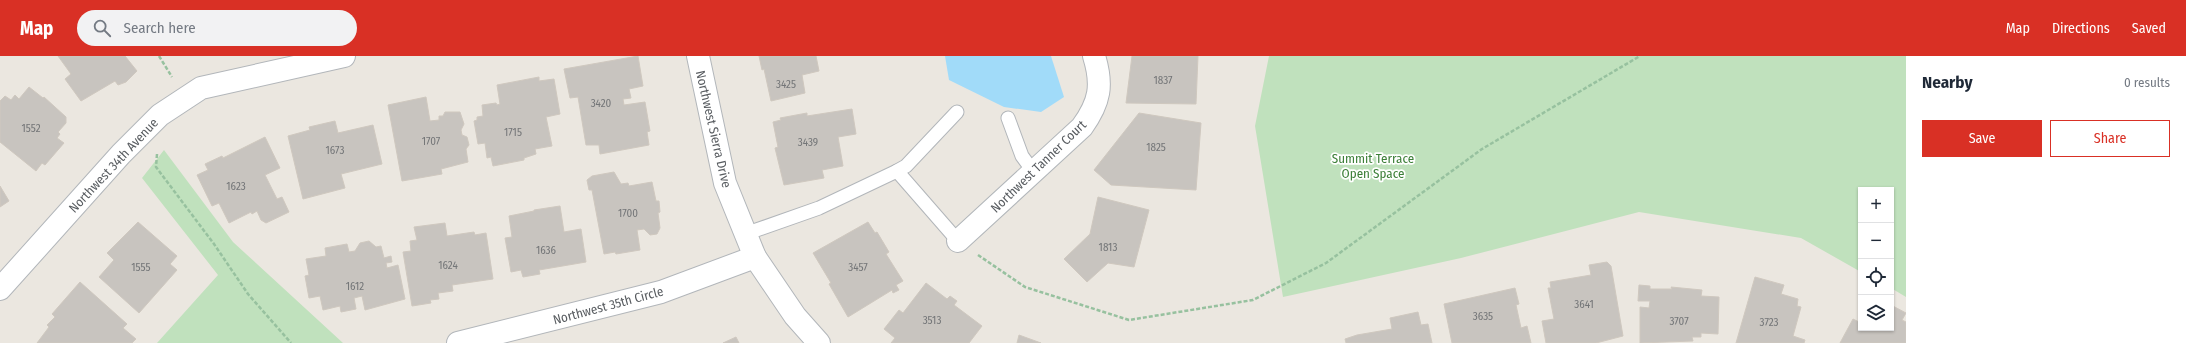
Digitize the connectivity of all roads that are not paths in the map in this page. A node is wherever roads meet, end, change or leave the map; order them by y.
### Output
1 (344, 56) edge
2 (698, 56) edge
3 (1094, 56) edge
4 (957, 112) dead end
5 (1008, 118) dead end
6 (897, 171) junction
7 (1034, 171) junction
8 (745, 234) junction
9 (958, 242) joint
10 (755, 257) junction
11 (0, 289) edge
12 (458, 343) edge
13 (819, 343) edge

1 - 11 street, Northwest 34th Avenue
2 - 8 street, Northwest Sierra Drive
3 - 7 street, Northwest Tanner Court
4 - 6 lane
5 - 7 lane
6 - 8 lane
6 - 9 lane
7 - 9 street, Northwest Tanner Court
8 - 10 street, Northwest Sierra Drive
10 - 12 street, Northwest 35th Circle
10 - 13 street, Northwest Sierra Drive

